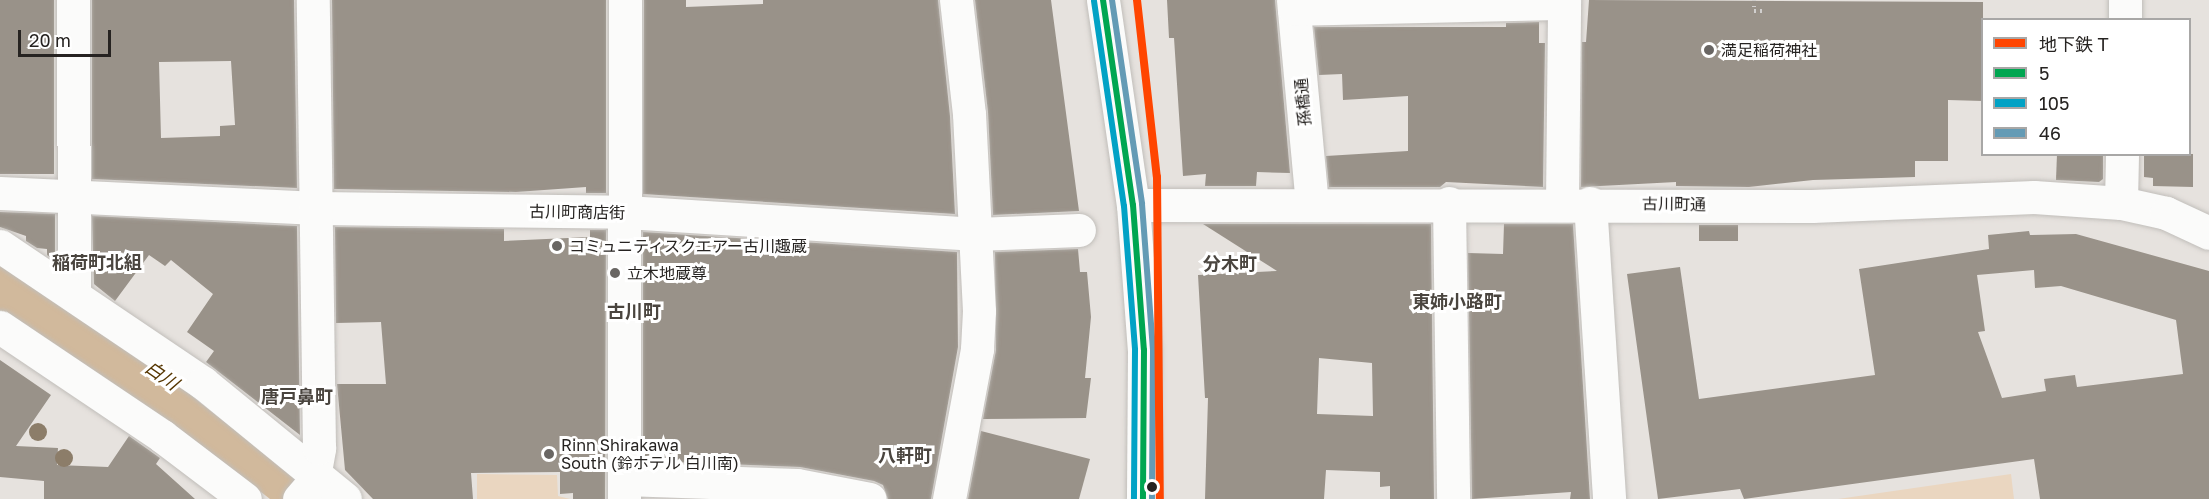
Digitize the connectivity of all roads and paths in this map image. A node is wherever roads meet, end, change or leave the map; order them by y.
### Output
1 (73, 0) edge
2 (314, 0) edge
3 (625, 0) edge
4 (956, 0) edge
5 (1102, 0) edge
6 (1754, 0) edge
7 (2125, 0) edge
8 (1564, 2) edge
9 (1294, 5) edge
10 (1764, 11) dead end
11 (2125, 18) edge
12 (2122, 156) edge
13 (0, 193) edge
14 (74, 197) junction
15 (2121, 202) junction
16 (1449, 203) junction
17 (1576, 203) junction
18 (1312, 204) junction
19 (1133, 205) junction
20 (318, 207) junction
21 (626, 212) junction
22 (1079, 230) dead end
23 (2209, 233) edge
24 (976, 234) junction
25 (0, 246) edge
26 (74, 295) junction
27 (0, 327) edge
28 (309, 485) edge
29 (624, 489) edge
30 (225, 493) edge
31 (345, 499) edge
32 (870, 499) edge
33 (949, 499) edge
34 (1143, 499) edge
35 (1453, 499) edge
36 (1609, 499) edge

1 - 14 street
2 - 20 street
3 - 21 street
4 - 24 street
5 - 19 street
6 - 10 path
7 - 11 street
8 - 9 street
8 - 17 street
9 - 18 street, 孫橋通
12 - 15 street
13 - 14 street, 古川町商店街
14 - 20 street, 古川町商店街
14 - 26 street
15 - 17 street, 古川町通
15 - 23 street, 古川町通
16 - 17 street, 古川町通
16 - 18 street, 古川町通
16 - 35 street
17 - 36 street
18 - 19 street, 古川町通
19 - 34 street
20 - 21 street, 古川町商店街
20 - 28 street
21 - 24 street, 古川町商店街
21 - 29 street
22 - 24 street, 古川町商店街
24 - 33 street
25 - 26 street
26 - 28 street
27 - 30 street
28 - 31 street
29 - 32 street

